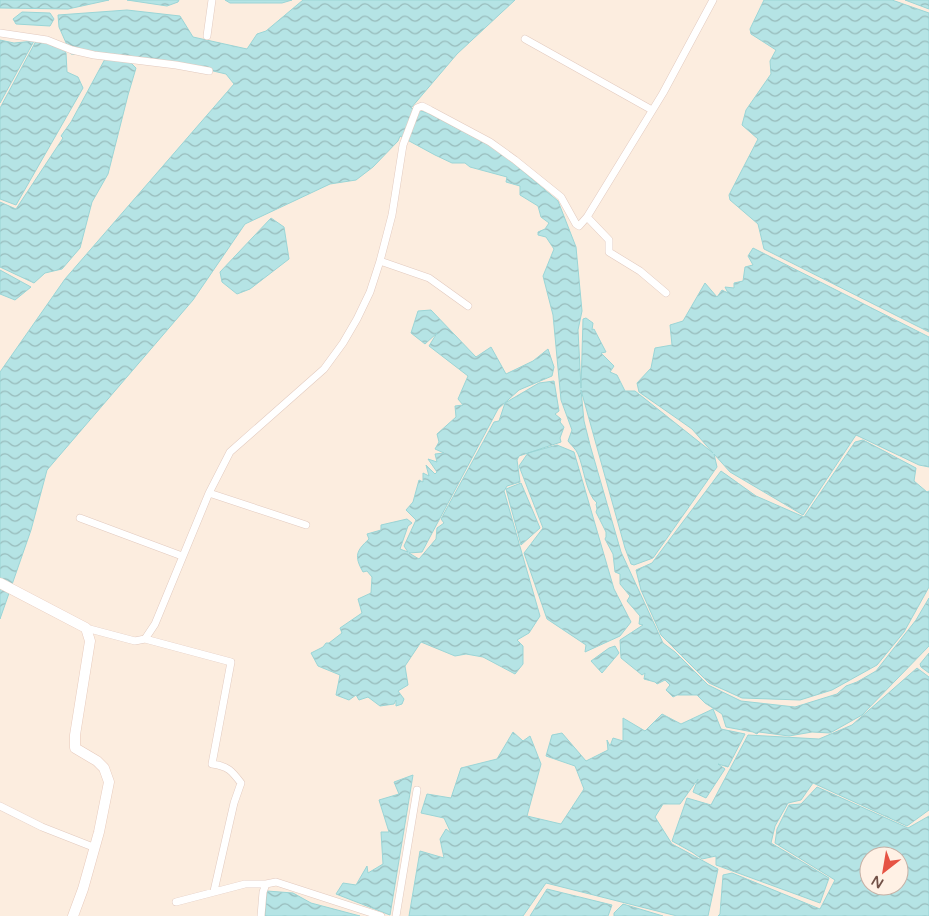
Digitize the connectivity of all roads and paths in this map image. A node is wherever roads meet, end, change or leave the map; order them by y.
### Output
1 (212, 0) edge
2 (713, 0) edge
3 (0, 32) edge
4 (207, 36) dead end
5 (525, 39) dead end
6 (209, 71) dead end
7 (652, 110) junction
8 (587, 218) junction
9 (380, 261) junction
10 (666, 293) dead end
11 (468, 306) dead end
12 (209, 493) junction
13 (80, 518) dead end
14 (306, 525) dead end
15 (182, 556) junction
16 (0, 583) edge
17 (86, 628) junction
18 (145, 639) junction
19 (418, 790) dead end
20 (0, 806) edge
21 (93, 847) junction
22 (266, 884) junction
23 (214, 891) junction
24 (176, 902) dead end
25 (73, 916) edge
26 (261, 916) edge
27 (381, 916) edge
28 (396, 916) edge

1 - 4 street
2 - 7 street
3 - 6 street
5 - 7 street
7 - 8 street
8 - 9 street
8 - 10 street
9 - 11 street
9 - 12 street
12 - 14 street
12 - 15 street
13 - 15 street
15 - 18 street
16 - 17 main road
17 - 18 street
17 - 21 main road
18 - 23 street
19 - 28 street
20 - 21 street
21 - 25 main road
22 - 23 street
22 - 26 street
22 - 27 street
23 - 24 street

